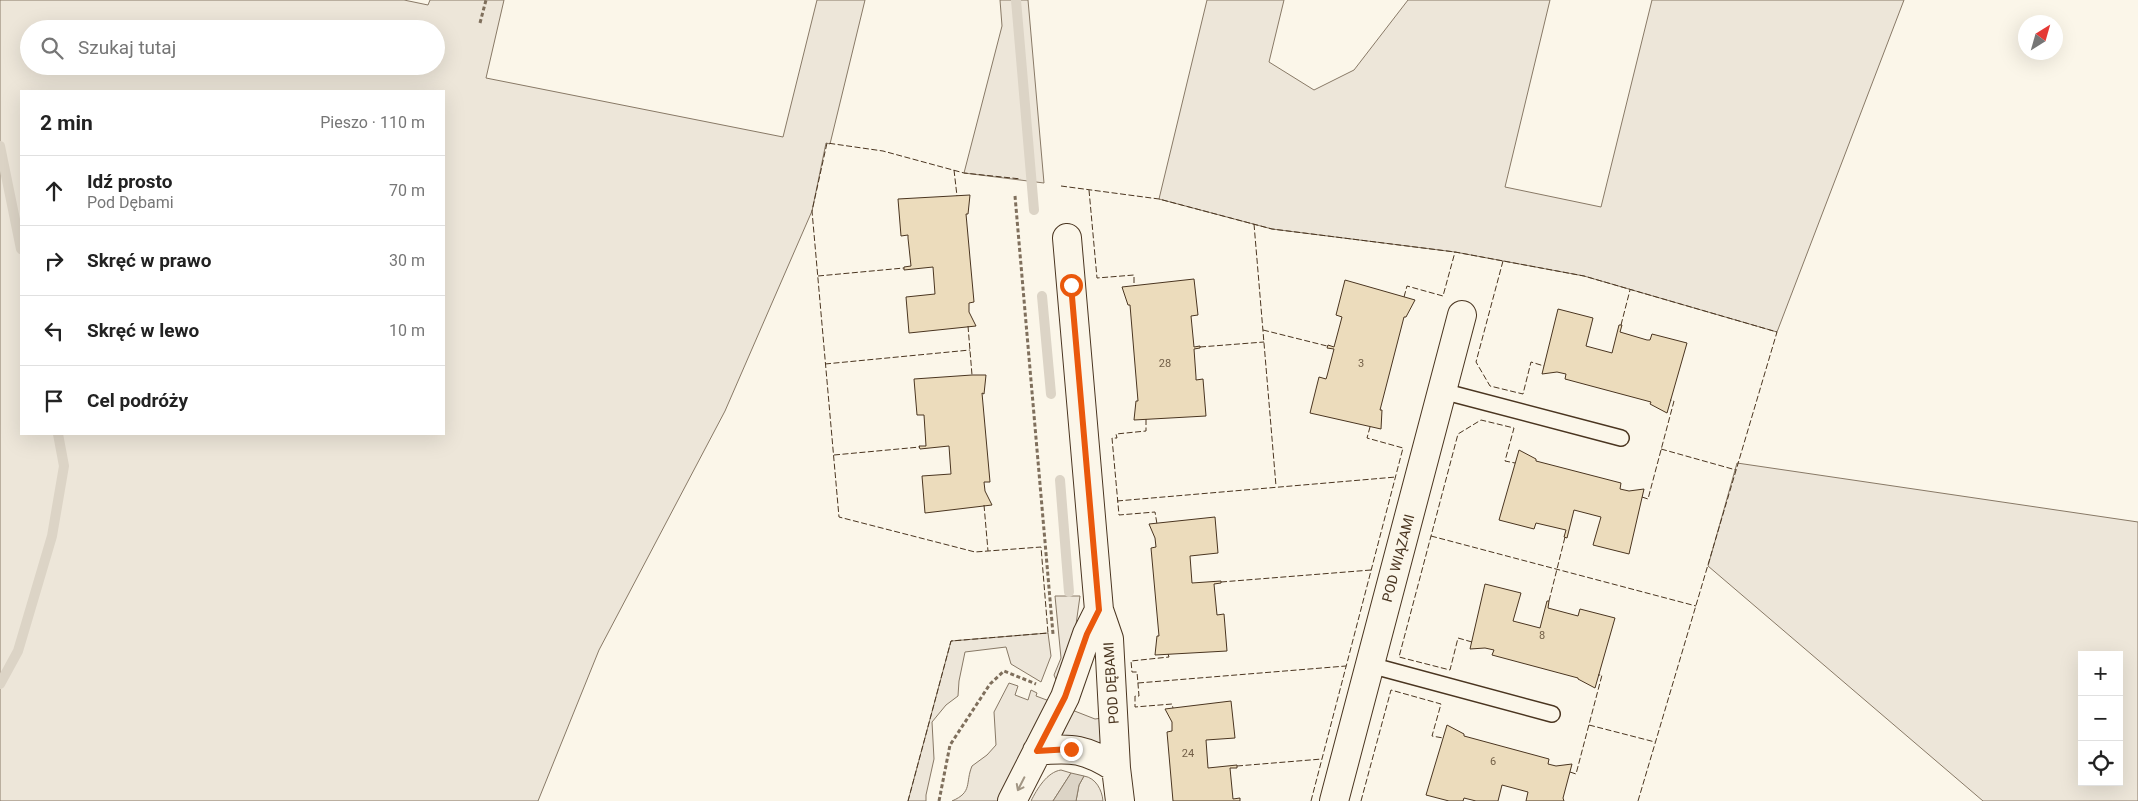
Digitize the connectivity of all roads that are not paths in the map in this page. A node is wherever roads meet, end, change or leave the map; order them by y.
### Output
1 (1067, 238) dead end
2 (1462, 315) dead end
3 (1442, 391) junction
4 (1621, 438) dead end
5 (1099, 610) junction
6 (1370, 665) junction
7 (1552, 714) dead end
8 (1037, 751) junction
9 (1116, 768) junction
10 (1012, 801) edge
11 (1120, 801) edge
12 (1334, 801) edge

1 - 5 street, POD DĘBAMI
2 - 3 street, POD WIĄZAMI
3 - 4 lane
3 - 6 street, POD WIĄZAMI
5 - 8 street
5 - 9 street, POD DĘBAMI
6 - 7 lane
6 - 12 street, POD WIĄZAMI
8 - 9 street
8 -> 10 street
9 - 11 street, POD DĘBAMI

